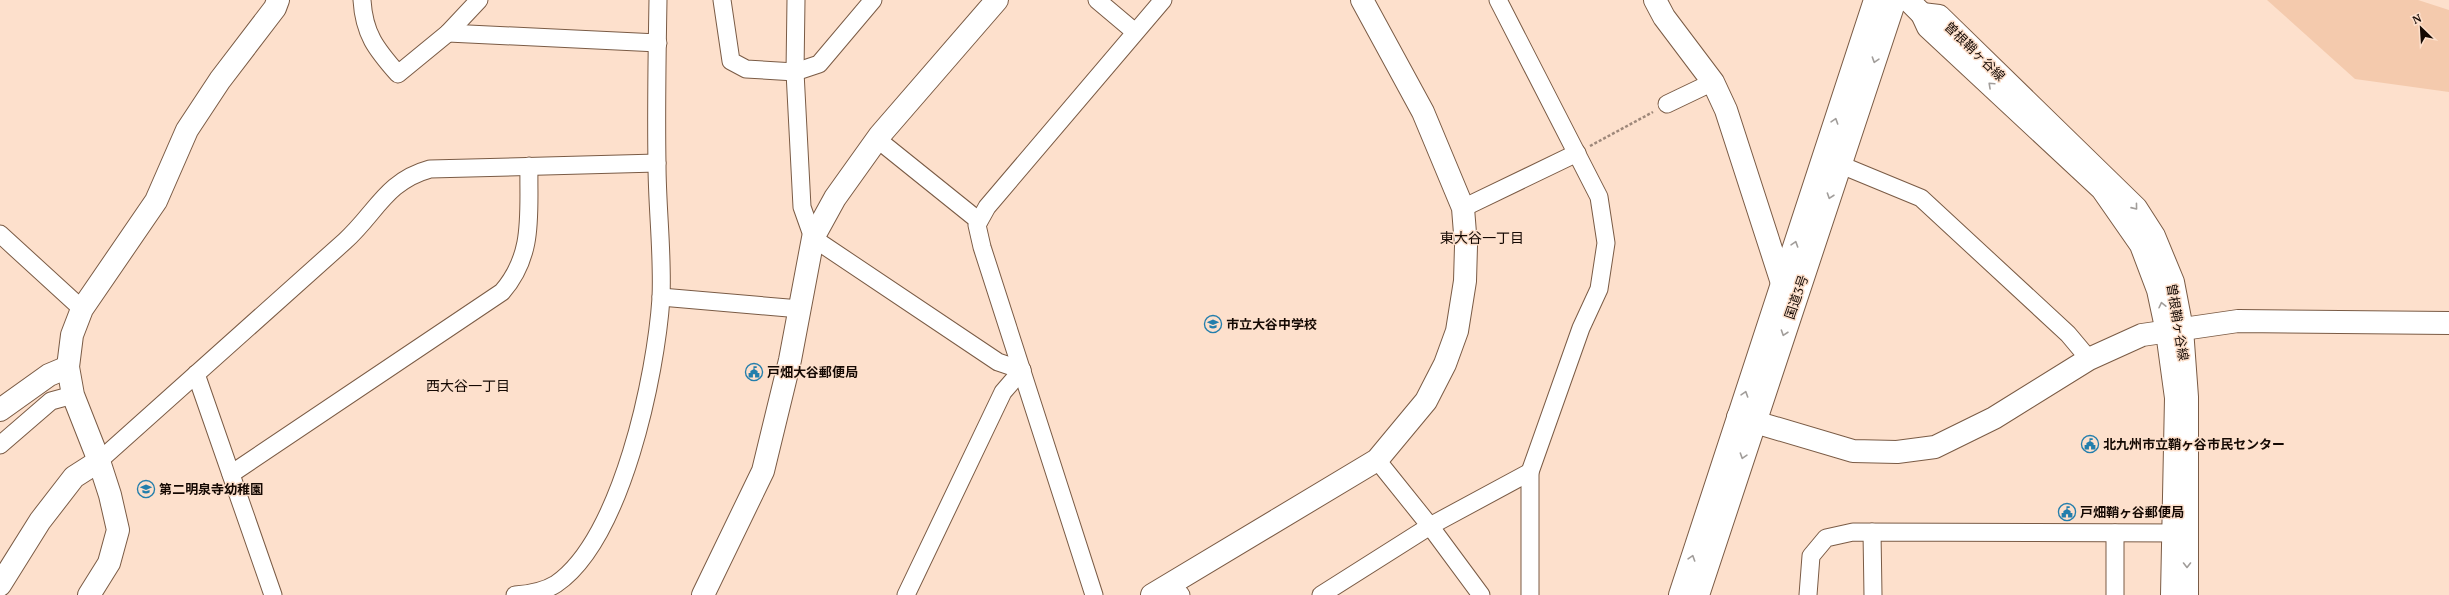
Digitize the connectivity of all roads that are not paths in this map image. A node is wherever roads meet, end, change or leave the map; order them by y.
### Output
1 (278, 0) edge
2 (362, 0) edge
3 (478, 0) edge
4 (658, 0) edge
5 (722, 0) edge
6 (796, 0) edge
7 (873, 0) edge
8 (997, 0) edge
9 (1097, 0) edge
10 (1163, 0) edge
11 (1362, 0) edge
12 (1498, 0) edge
13 (1655, 0) edge
14 (1895, 0) edge
15 (1874, 3) edge
16 (1915, 7) edge
17 (1135, 32) junction
18 (448, 33) junction
19 (658, 42) junction
20 (795, 72) junction
21 (1713, 82) junction
22 (1667, 104) road end
23 (876, 139) junction
24 (1577, 154) junction
25 (657, 163) junction
26 (1841, 165) junction
27 (529, 166) junction
28 (1463, 208) junction
29 (979, 222) junction
30 (0, 234) edge
31 (813, 238) junction
32 (1782, 283) junction
33 (661, 297) junction
34 (82, 309) junction
35 (800, 309) junction
36 (2449, 323) edge
37 (2175, 330) junction
38 (2089, 359) junction
39 (68, 367) junction
40 (1022, 370) junction
41 (196, 374) junction
42 (72, 395) junction
43 (0, 410) edge
44 (1746, 420) junction
45 (0, 445) edge
46 (1377, 460) junction
47 (99, 461) junction
48 (1530, 472) junction
49 (231, 474) junction
50 (1430, 526) junction
51 (1872, 532) junction
52 (2115, 533) junction
53 (2180, 533) junction
54 (0, 585) edge
55 (1176, 589) edge
56 (89, 595) edge
57 (272, 595) edge
58 (516, 595) edge
59 (703, 595) edge
60 (906, 595) edge
61 (1094, 595) edge
62 (1152, 595) edge
63 (1322, 595) edge
64 (1481, 595) edge
65 (1530, 595) edge
66 (1680, 595) edge
67 (1698, 595) edge
68 (1808, 595) edge
69 (1873, 595) edge
70 (2115, 595) edge
71 (2172, 595) edge
72 (2187, 595) edge

1 - 34 main road
2 - 18 street
3 - 18 street
4 - 19 street
5 - 20 street
6 - 20 street
7 - 20 street
8 - 23 main road
9 - 17 street
10 - 17 street
11 - 28 main road
12 - 24 street
13 - 21 main road
14 -> 26 main road, 国道3号
32 -> 15 main road, 国道3号
16 - 37 main road, 曽根鞘ヶ谷線
17 - 29 street
18 - 19 street
19 - 25 street
20 - 31 street
21 - 22 street
21 - 32 main road
23 - 29 street
23 - 31 main road
24 - 28 street
24 - 48 street
25 - 27 street
25 - 33 street
26 - 38 street
26 -> 44 main road, 国道3号
27 - 41 street
27 - 49 street
28 - 46 main road
29 - 40 street
30 - 34 street
31 - 35 main road
31 - 40 street
44 -> 32 main road, 国道3号
33 - 35 street
33 - 58 street
34 - 39 main road
35 - 59 main road
36 - 37 main road
37 - 38 main road
37 - 53 main road, 曽根鞘ヶ谷線
38 - 44 main road
39 - 42 main road
39 - 43 main road
40 - 60 street
40 - 61 street
41 - 47 street
41 - 49 street
42 - 45 street
42 - 47 main road
66 -> 44 main road, 国道3号
44 -> 67 main road, 国道3号
46 - 50 street
46 - 55 main road
47 - 54 main road
47 - 56 main road
48 - 50 street
48 - 65 street
49 - 57 street
50 - 63 street
50 - 64 street
51 - 52 street
51 - 68 street
51 - 69 street
52 - 53 street
52 - 70 street
53 - 71 main road, 曽根鞘ヶ谷線
53 -> 72 main road, 曽根鞘ヶ谷線
55 - 62 main road

